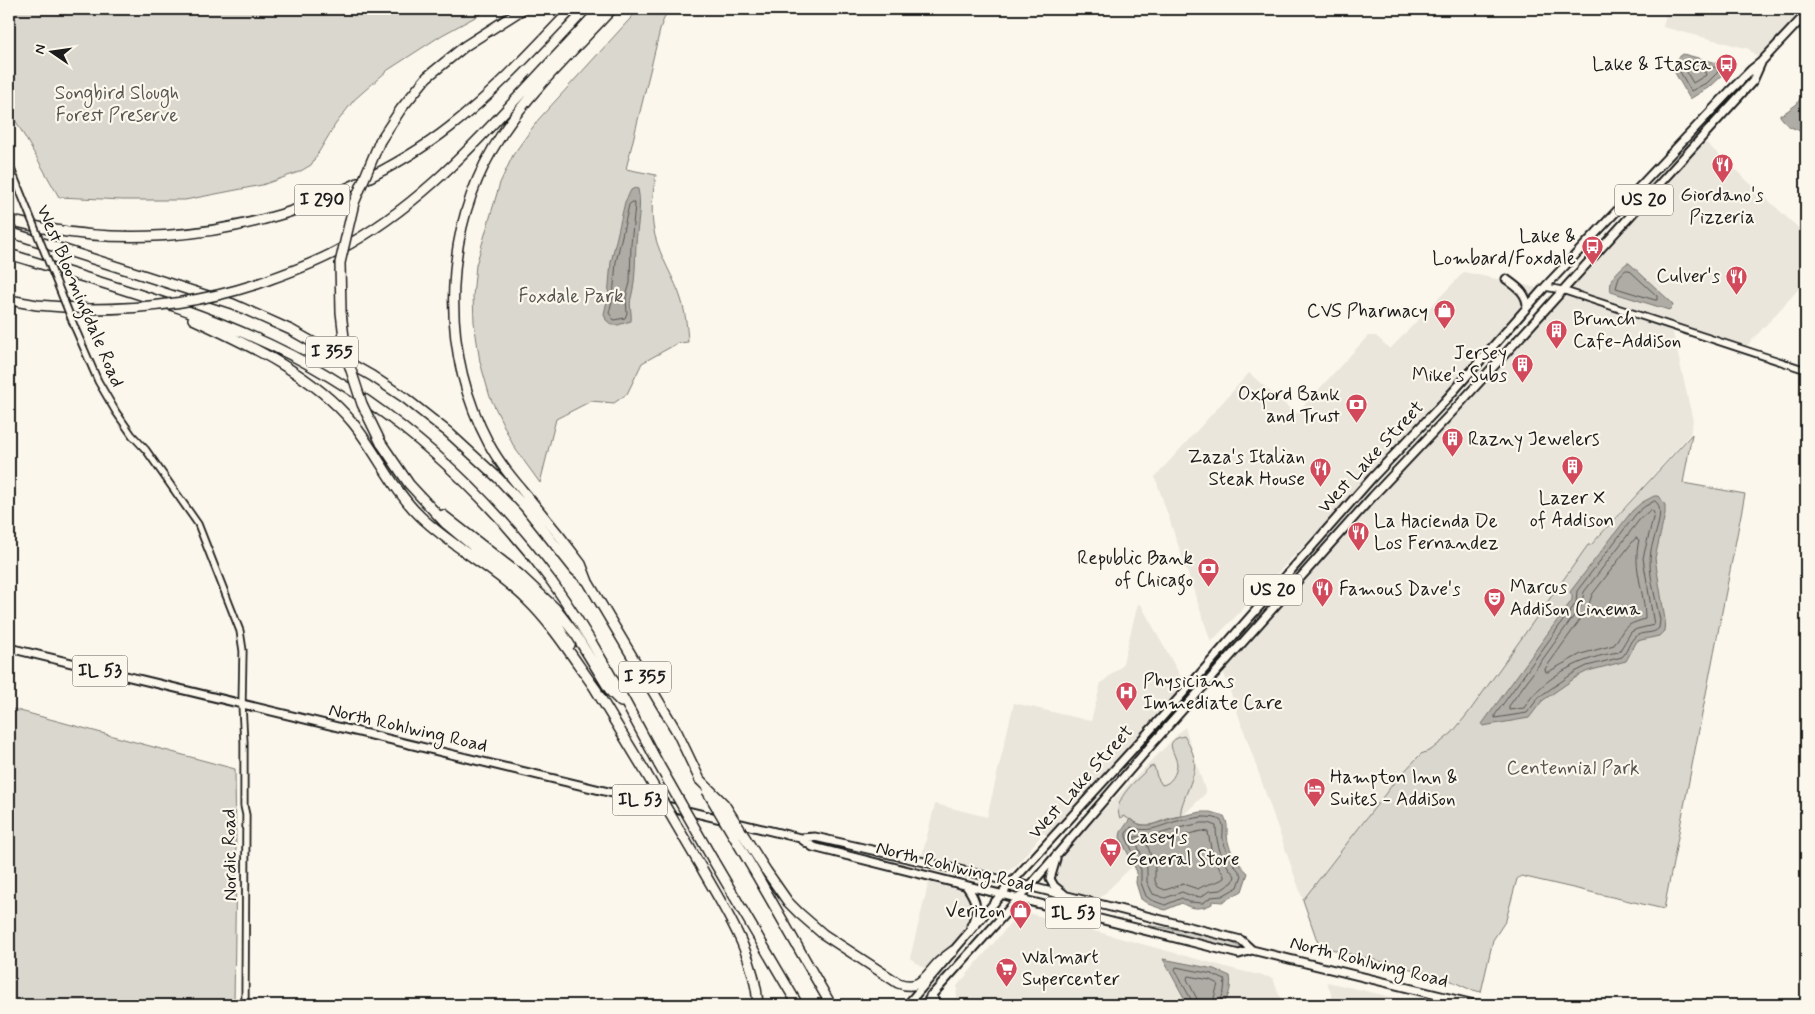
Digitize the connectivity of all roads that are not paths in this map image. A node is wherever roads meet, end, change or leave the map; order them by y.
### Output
1 (523, 9) edge
2 (572, 9) edge
3 (600, 9) edge
4 (612, 9) edge
5 (1806, 14) edge
6 (1761, 62) junction
7 (9, 164) edge
8 (9, 220) edge
9 (9, 232) edge
10 (9, 254) edge
11 (1506, 279) dead end
12 (1546, 287) junction
13 (1562, 290) junction
14 (147, 297) junction
15 (9, 300) edge
16 (164, 306) junction
17 (1528, 308) junction
18 (1806, 370) edge
19 (432, 508) junction
20 (588, 582) junction
21 (9, 648) edge
22 (597, 691) junction
23 (242, 705) junction
24 (631, 712) junction
25 (699, 777) junction
26 (800, 838) junction
27 (1059, 852) junction
28 (1012, 882) junction
29 (967, 887) junction
30 (1030, 887) junction
31 (1001, 895) junction
32 (1070, 897) junction
33 (1018, 899) junction
34 (967, 935) junction
35 (1252, 950) junction
36 (953, 952) junction
37 (930, 996) junction
38 (245, 1005) edge
39 (758, 1005) edge
40 (798, 1005) edge
41 (831, 1005) edge
42 (908, 1005) edge
43 (925, 1005) edge
44 (936, 1005) edge
45 (1478, 1005) edge

1 - 19 highway, bridge
2 - 8 highway, I 290
3 - 16 highway, I 290, bridge
4 - 20 highway
5 - 6 main road, West Lake Street / US 20
6 - 12 main road, West Lake Street / US 20
6 - 13 main road, West Lake Street / US 20
7 - 23 street, West Bloomingdale Road, bridge
9 - 20 highway, I 355
10 - 14 highway, I 355
11 - 17 main road
12 - 13 street
12 - 17 main road, West Lake Street / US 20
13 - 18 street
13 - 27 main road, West Lake Street / US 20
14 - 16 highway
14 - 24 highway, I 355
15 - 16 highway, I 290, bridge
16 - 22 highway
17 - 28 main road, West Lake Street / US 20
19 - 22 highway
19 - 24 highway
20 - 25 highway, I 355
21 - 23 main road, North Rohlwing Road / IL 53
22 - 39 highway, bridge
23 - 26 main road, North Rohlwing Road / IL 53
23 - 38 street, Nordic Road
24 - 40 highway, I 355, bridge
25 - 36 highway, bridge
25 - 41 highway, I 355, bridge
26 - 28 main road, North Rohlwing Road / IL 53
26 - 29 main road, North Rohlwing Road / IL 53
27 - 30 main road, West Lake Street / US 20
27 - 32 main road
28 - 30 main road, North Rohlwing Road / IL 53
28 - 31 main road, US 20
29 - 31 main road, North Rohlwing Road / IL 53
29 - 34 main road
30 - 32 main road, North Rohlwing Road / IL 53
30 - 33 main road, US 20
31 - 33 main road, North Rohlwing Road / IL 53
31 - 34 main road, US 20
32 - 35 main road, North Rohlwing Road / IL 53
33 - 35 main road, North Rohlwing Road / IL 53
33 - 37 main road, US 20
34 - 36 main road, US 20
35 - 45 main road, North Rohlwing Road / IL 53
36 - 42 main road, US 20
37 - 42 main road
37 - 43 main road, US 20
37 - 44 highway

